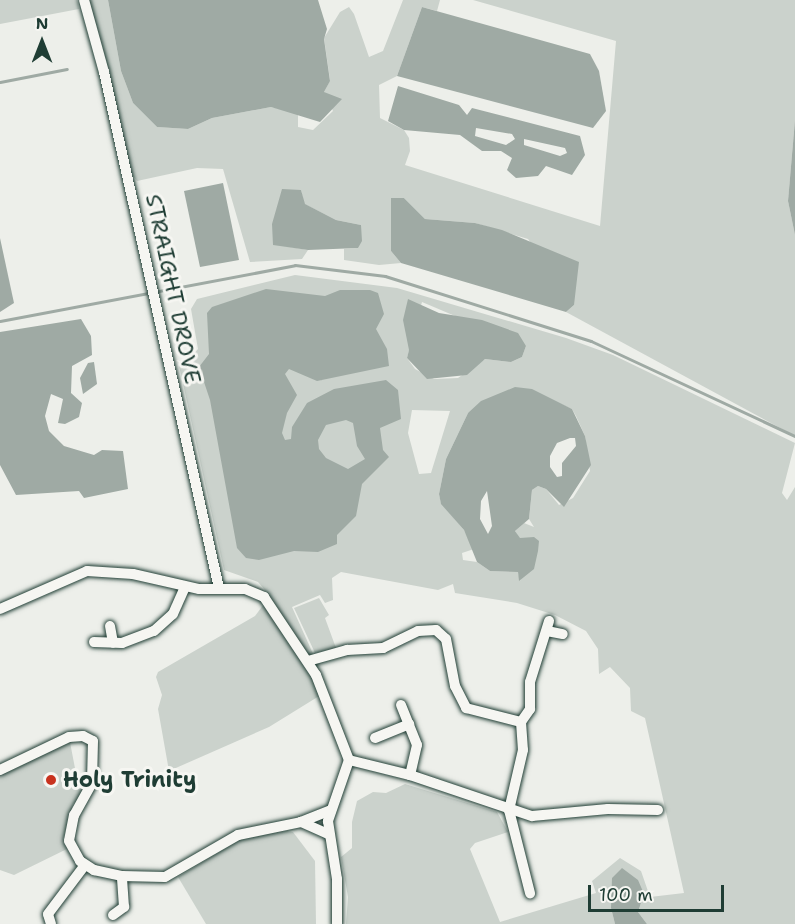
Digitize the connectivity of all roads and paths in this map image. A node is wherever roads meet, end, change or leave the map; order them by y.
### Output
1 (84, 0) edge
2 (185, 587) junction
3 (219, 588) junction
4 (0, 609) edge
5 (110, 626) dead end
6 (563, 634) dead end
7 (94, 642) dead end
8 (113, 643) junction
9 (308, 661) junction
10 (401, 705) dead end
11 (520, 722) junction
12 (409, 724) junction
13 (375, 738) dead end
14 (349, 760) junction
15 (0, 770) edge
16 (410, 775) junction
17 (331, 810) junction
18 (509, 810) junction
19 (658, 810) dead end
20 (301, 822) junction
21 (328, 834) junction
22 (85, 865) junction
23 (122, 876) junction
24 (531, 893) dead end
25 (112, 915) dead end
26 (51, 924) edge
27 (337, 924) edge

1 - 3 street, STRAIGHT DROVE
2 - 3 street
2 - 4 street
2 - 8 street
3 - 9 street
5 - 8 street
6 - 11 street
7 - 8 street
9 - 11 street
9 - 14 street
10 - 12 street
11 - 18 street
12 - 13 street
12 - 16 street
14 - 16 street
14 - 17 street
15 - 22 street
16 - 18 street
17 - 20 street
17 - 21 street
18 - 19 street
18 - 24 street
20 - 21 street
20 - 23 street
21 - 27 street
22 - 23 street
22 - 26 street
23 - 25 street

